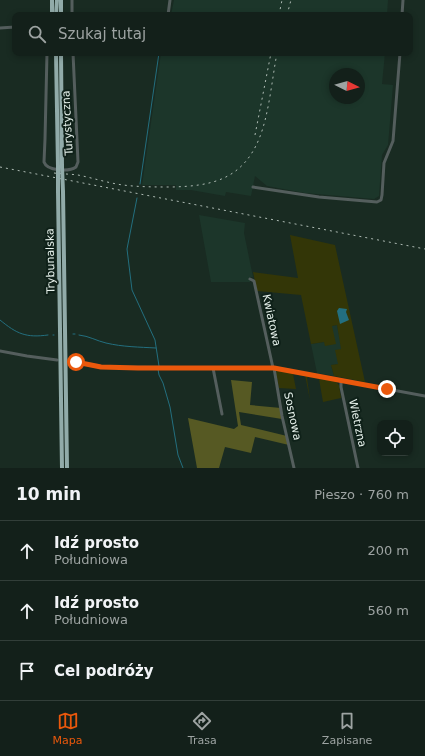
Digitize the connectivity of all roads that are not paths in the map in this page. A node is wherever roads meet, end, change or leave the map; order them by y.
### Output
1 (52, 0) edge
2 (57, 0) edge
3 (61, 0) edge
4 (72, 0) edge
5 (170, 0) edge
6 (404, 0) edge
7 (52, 12) edge
8 (56, 12) edge
9 (61, 12) edge
10 (72, 12) edge
11 (168, 12) edge
12 (402, 12) edge
13 (12, 26) edge
14 (0, 28) edge
15 (47, 56) edge
16 (56, 56) edge
17 (61, 56) edge
18 (73, 56) edge
19 (400, 56) edge
20 (60, 167) junction
21 (253, 187) dead end
22 (60, 191) junction
23 (250, 279) dead end
24 (0, 351) edge
25 (58, 360) dead end
26 (69, 361) dead end
27 (213, 368) junction
28 (273, 368) junction
29 (341, 381) junction
30 (425, 396) edge
31 (222, 414) dead end
32 (62, 468) edge
33 (67, 468) edge
34 (294, 468) edge
35 (358, 468) edge

1 - 7 highway
2 - 8 highway
3 - 9 highway
4 - 10 street
5 - 11 street
6 - 12 street
13 - 14 street
15 - 18 street, Turystyczna
16 - 20 highway, Trybunalska
17 - 20 highway, Trybunalska
19 - 21 street
20 - 22 highway, Trybunalska, bridge
22 - 32 highway, Trybunalska
22 - 33 highway, Trybunalska
23 - 28 street, Kwiatowa
24 - 25 street
26 - 27 street
27 - 28 street
27 - 31 street
28 - 29 street
28 - 34 street, Sosnowa
29 - 30 street
29 - 35 street, Wietrzna

